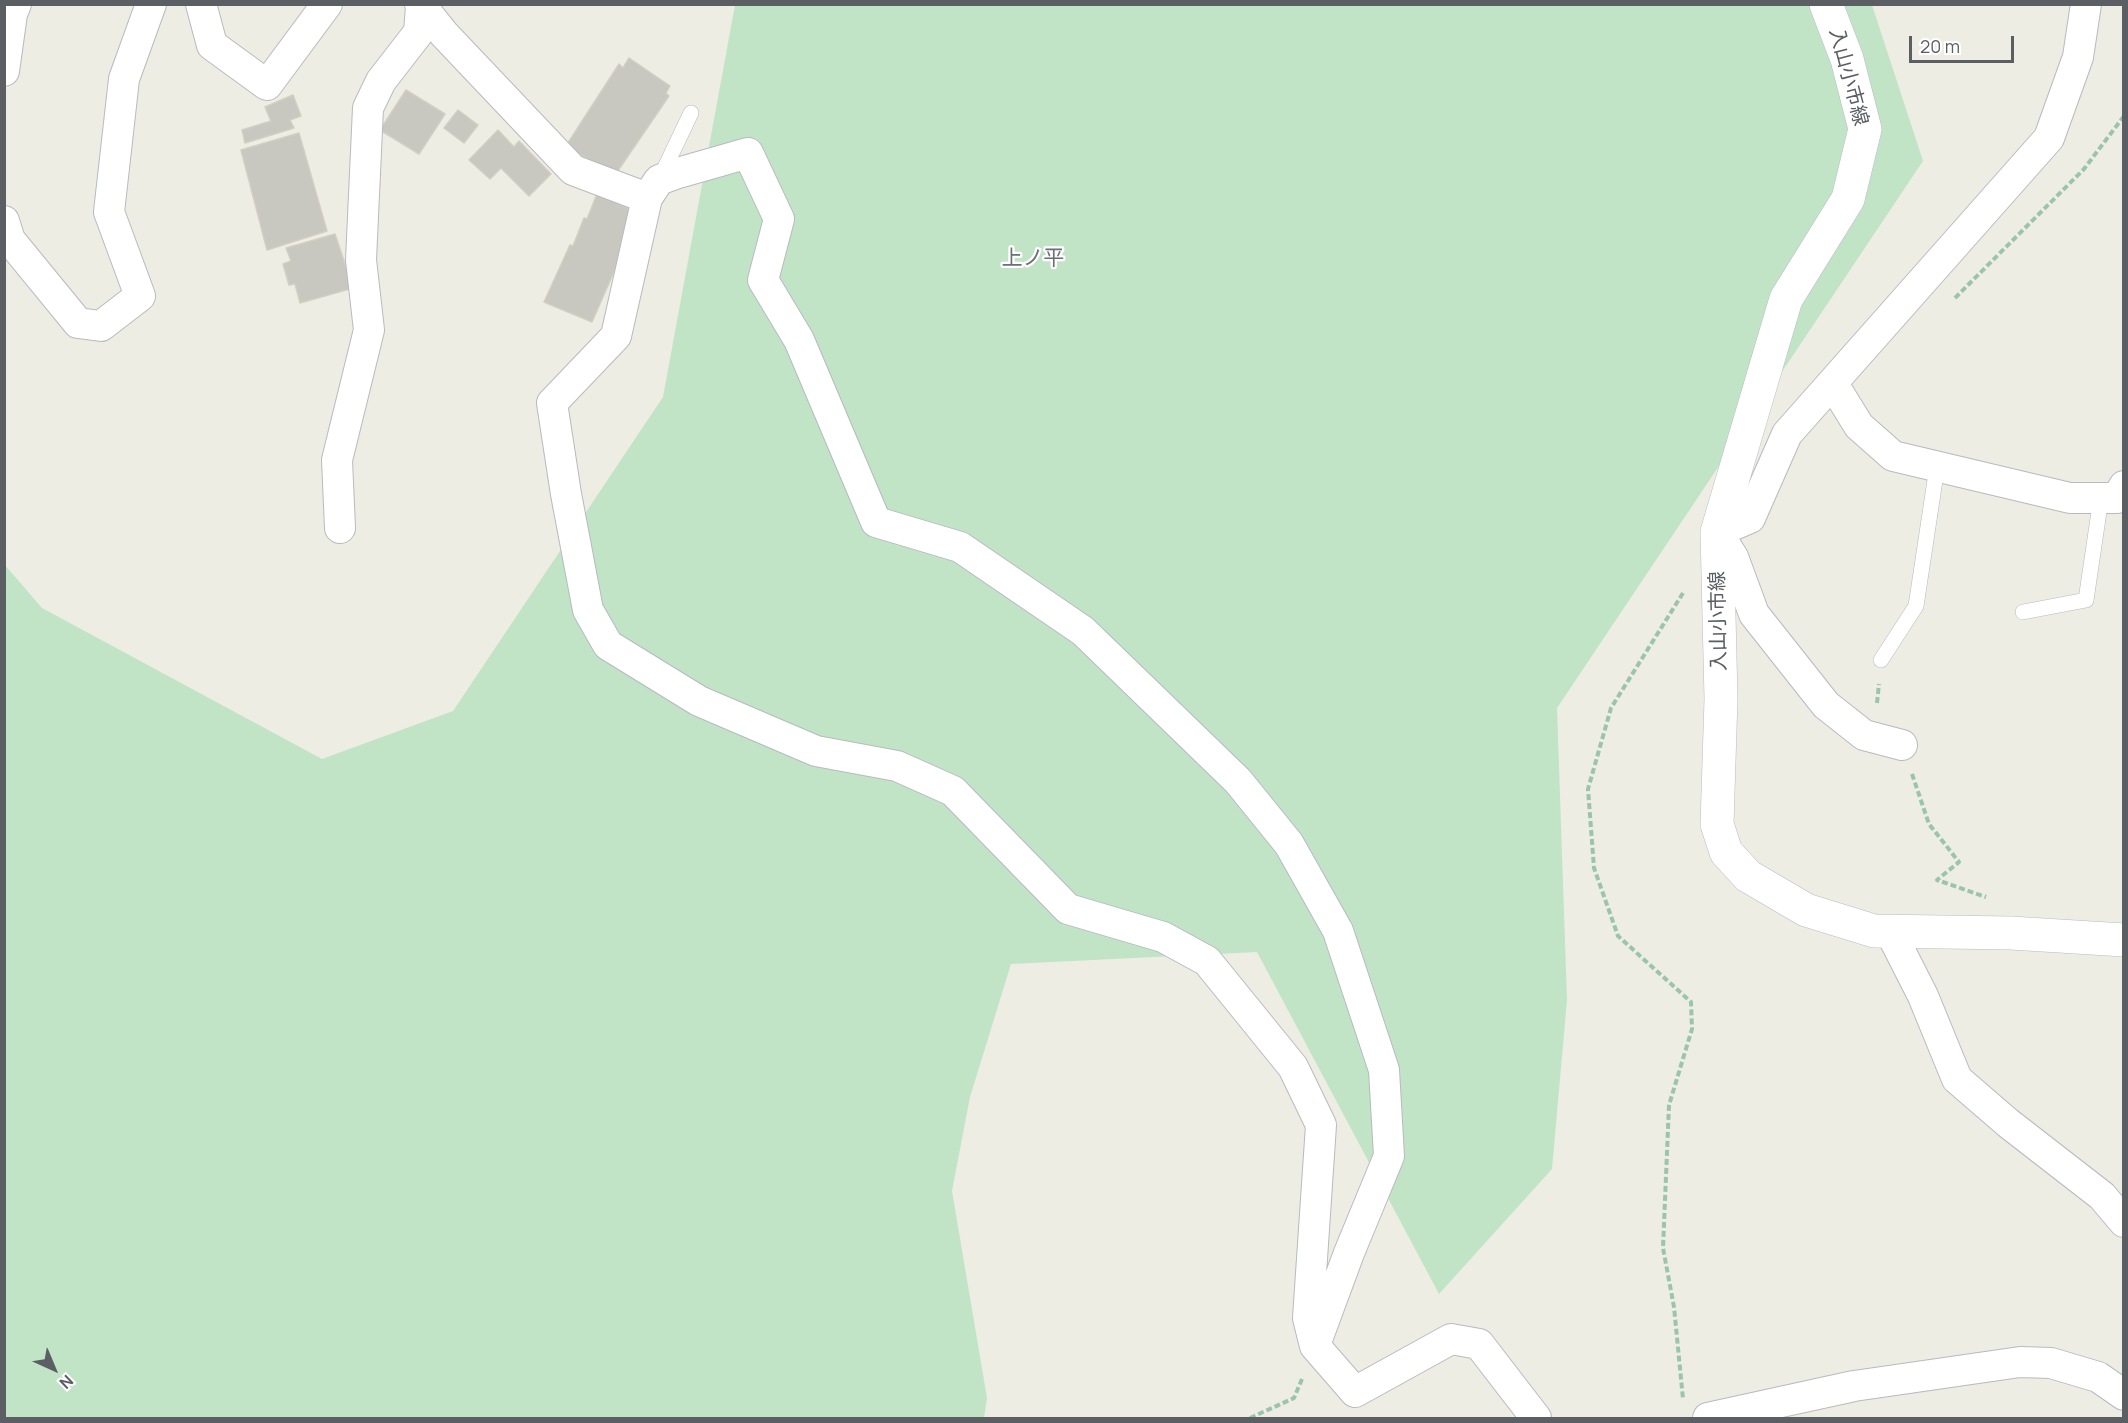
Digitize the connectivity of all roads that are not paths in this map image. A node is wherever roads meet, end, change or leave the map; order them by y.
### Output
1 (16, 4) edge
2 (151, 4) edge
3 (201, 4) edge
4 (327, 4) edge
5 (1827, 4) edge
6 (2086, 4) edge
7 (422, 5) edge
8 (4, 71) edge
9 (691, 113) dead end
10 (653, 189) junction
11 (4, 221) edge
12 (1833, 384) junction
13 (1937, 466) junction
14 (2112, 492) edge
15 (340, 528) dead end
16 (1718, 545) junction
17 (2023, 612) dead end
18 (1881, 660) road end
19 (1902, 745) road end
20 (1890, 931) junction
21 (2124, 940) edge
22 (2124, 1222) edge
23 (1315, 1346) junction
24 (2124, 1395) edge
25 (1696, 1411) edge
26 (1536, 1419) edge

1 - 8 street
2 - 11 street
3 - 4 street
5 - 16 main road, 入山小市線
6 - 12 street
7 - 10 street
7 - 15 street
9 - 10 lane
10 - 23 street
10 - 23 street
12 - 13 street
12 - 16 street
13 - 14 street
13 - 18 lane
14 - 17 lane
16 - 19 street
16 - 20 main road, 入山小市線
20 - 21 main road, 入山小市線
20 - 22 street
23 - 26 street
24 - 25 street

